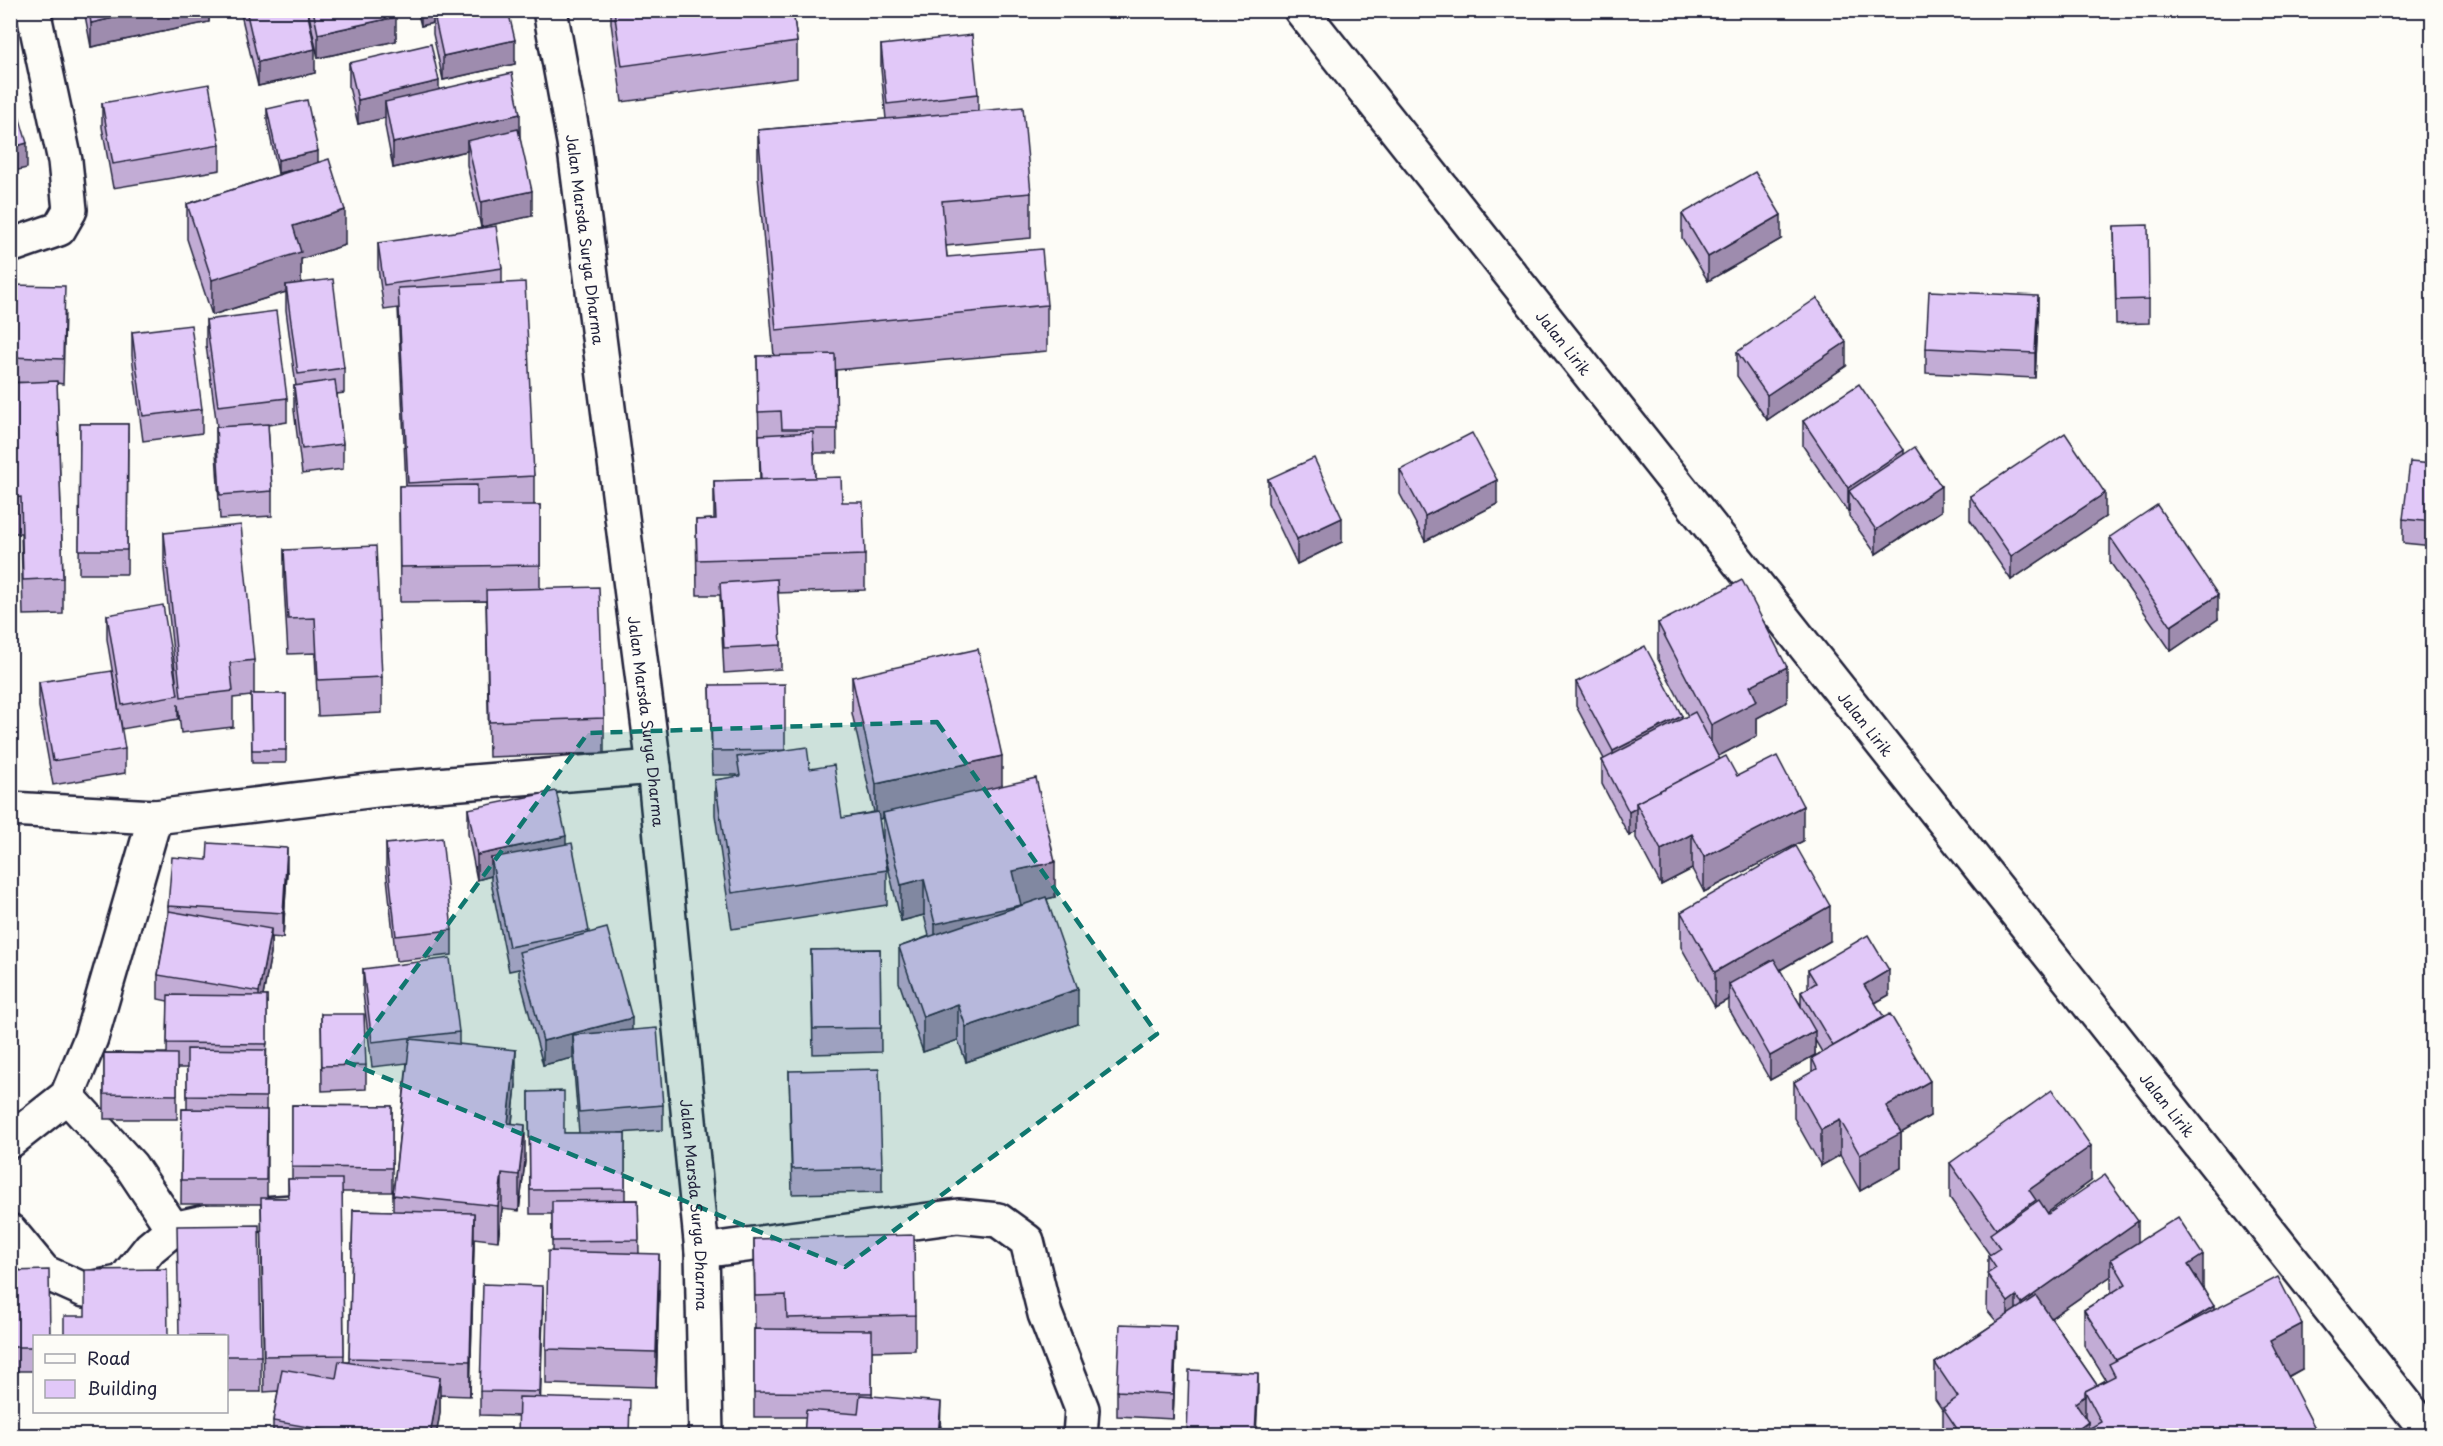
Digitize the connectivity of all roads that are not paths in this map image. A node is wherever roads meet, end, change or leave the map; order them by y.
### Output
1 (33, 10) edge
2 (549, 10) edge
3 (1301, 10) edge
4 (10, 246) edge
5 (654, 767) junction
6 (10, 809) edge
7 (155, 817) junction
8 (67, 1096) junction
9 (10, 1141) edge
10 (341, 1209) edge
11 (173, 1229) junction
12 (10, 1231) edge
13 (702, 1251) junction
14 (706, 1436) edge
15 (1080, 1436) edge
16 (2431, 1436) edge

1 - 4 main road
2 - 5 main road, Jalan Marsda Surya Dharma
3 - 16 main road, Jalan Lirik
5 - 7 main road
5 - 13 main road, Jalan Marsda Surya Dharma
6 - 7 main road
7 - 8 main road
8 - 9 main road
8 - 11 main road
10 - 11 main road
11 - 12 main road
13 - 14 main road, Jalan Marsda Surya Dharma
13 - 15 main road

